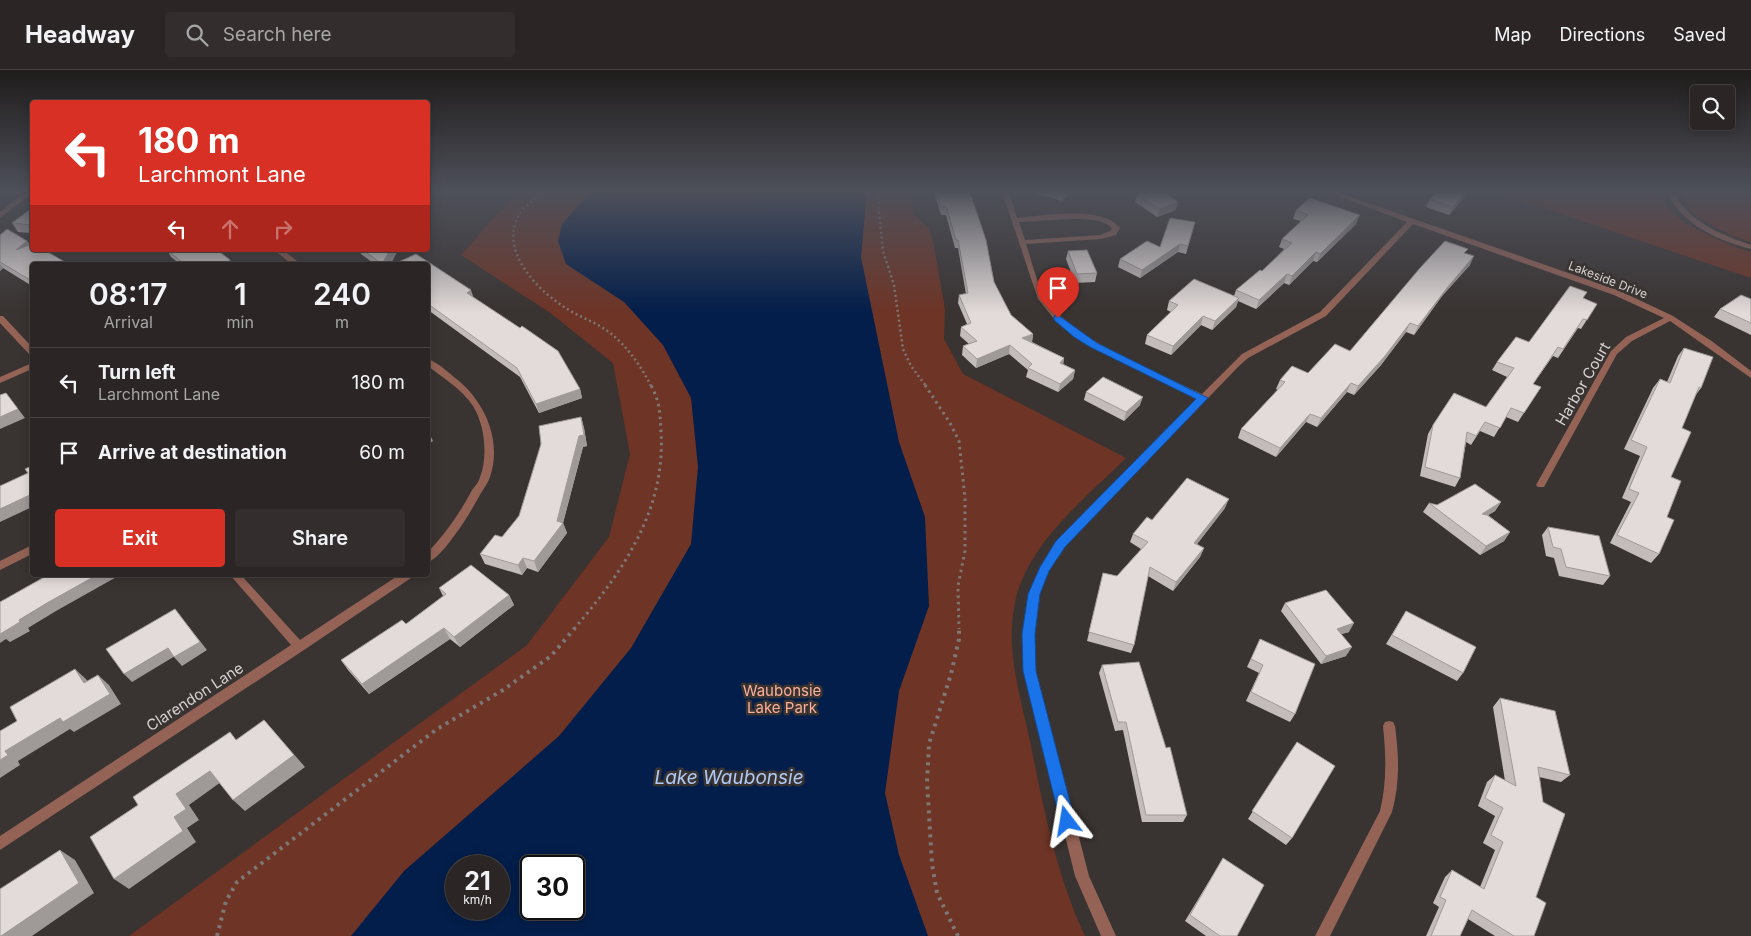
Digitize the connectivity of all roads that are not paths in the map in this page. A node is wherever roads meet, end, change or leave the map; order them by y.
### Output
1 (1019, 232) edge
2 (1114, 232) edge
3 (1401, 232) edge
4 (1444, 232) edge
5 (1716, 232) edge
6 (1022, 242) junction
7 (1751, 247) edge
8 (281, 252) edge
9 (294, 262) edge
10 (0, 318) edge
11 (1670, 318) junction
12 (30, 350) edge
13 (430, 364) edge
14 (30, 367) edge
15 (1751, 375) edge
16 (0, 380) edge
17 (1203, 398) junction
18 (1541, 485) dead end
19 (30, 550) edge
20 (430, 556) edge
21 (0, 566) edge
22 (237, 577) edge
23 (404, 577) edge
24 (300, 647) junction
25 (1389, 726) dead end
26 (0, 844) edge
27 (1109, 936) edge
28 (1322, 936) edge

1 - 6 street
2 - 6 street
3 - 17 street
4 - 11 street, Lakeside Drive
5 - 7 street
6 - 17 street
8 - 9 street
10 - 12 street
11 - 15 street, Lakeside Drive
11 - 18 street, Harbor Court
13 - 20 street
14 - 16 street
17 - 27 street
19 - 21 street
22 - 24 street
23 - 24 street, Clarendon Lane
24 - 26 street, Clarendon Lane
25 - 28 street

